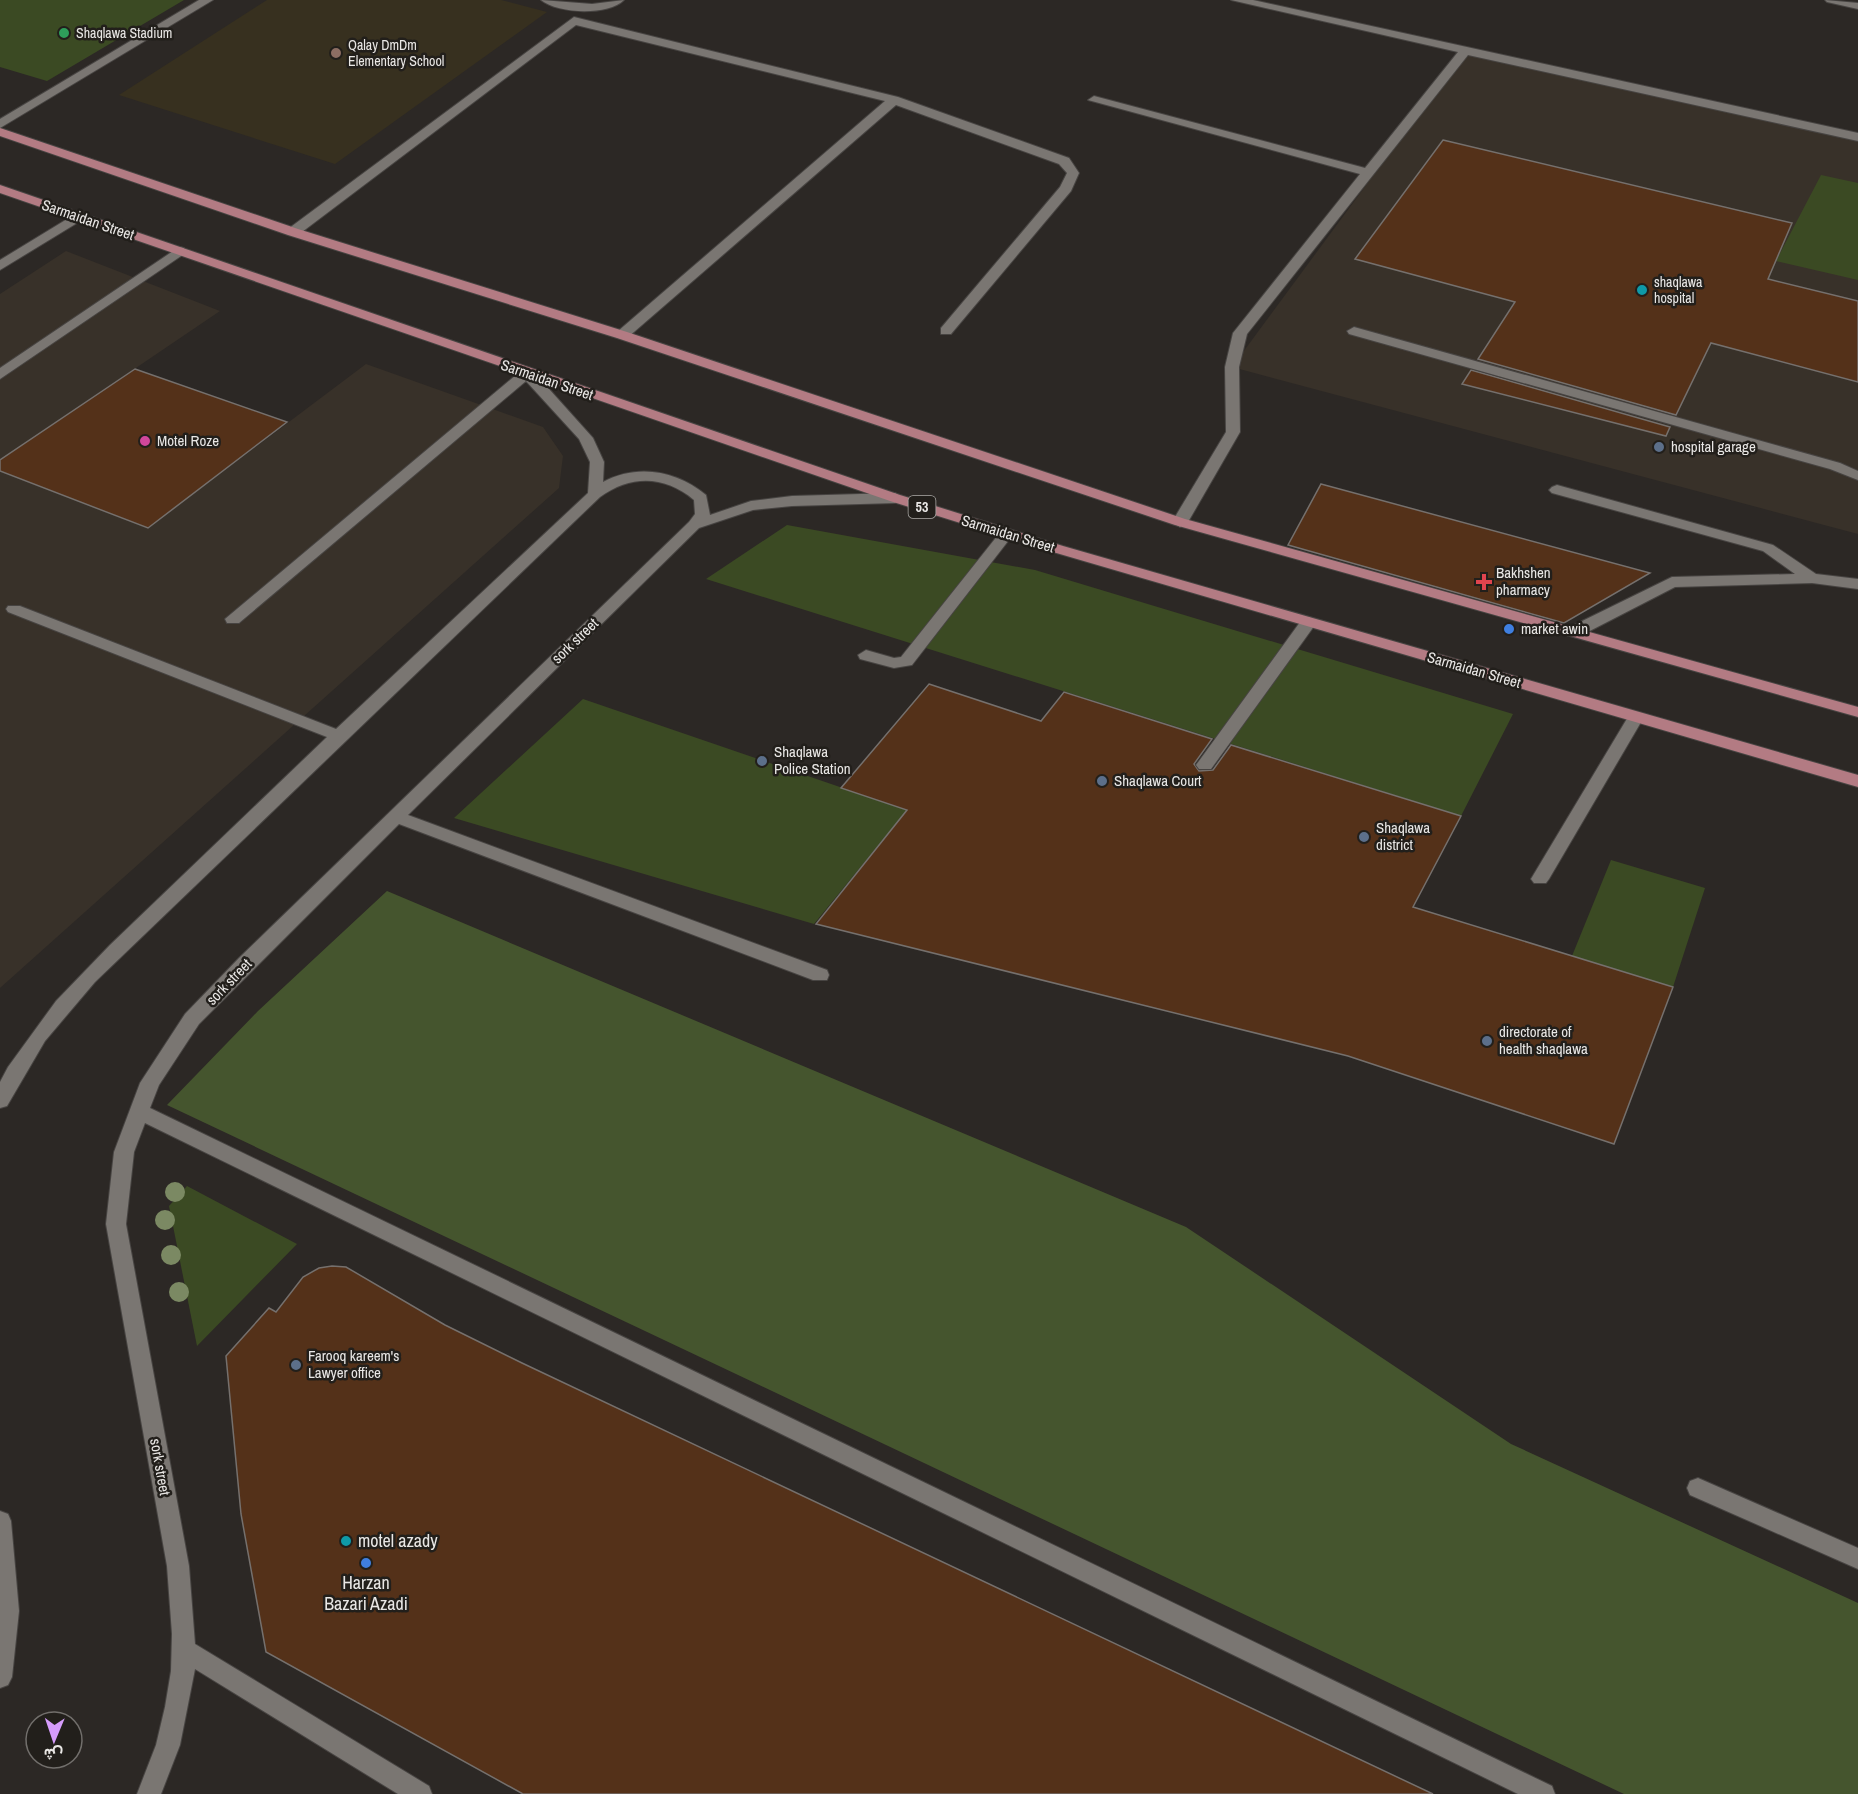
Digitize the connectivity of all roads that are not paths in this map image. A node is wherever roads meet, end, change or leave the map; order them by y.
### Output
1 (207, 0) edge
2 (547, 0) edge
3 (618, 0) edge
4 (1237, 0) edge
5 (1831, 0) edge
6 (1858, 6) edge
7 (1466, 51) junction
8 (894, 100) junction
9 (1094, 100) dead end
10 (0, 124) edge
11 (0, 132) edge
12 (1858, 137) edge
13 (1369, 173) junction
14 (0, 189) edge
15 (77, 217) junction
16 (293, 232) junction
17 (179, 251) junction
18 (0, 266) edge
19 (946, 331) dead end
20 (1354, 331) dead end
21 (622, 335) junction
22 (527, 373) junction
23 (0, 375) edge
24 (1858, 476) edge
25 (1557, 490) dead end
26 (595, 494) junction
27 (895, 498) junction
28 (1180, 522) junction
29 (694, 525) junction
30 (1007, 533) junction
31 (1812, 578) junction
32 (1858, 584) edge
33 (14, 609) dead end
34 (233, 619) dead end
35 (1309, 622) junction
36 (1574, 632) junction
37 (866, 655) dead end
38 (1858, 712) edge
39 (1636, 717) junction
40 (337, 735) junction
41 (1205, 765) dead end
42 (1858, 781) edge
43 (395, 816) junction
44 (1540, 879) dead end
45 (820, 975) dead end
46 (0, 1101) edge
47 (140, 1112) junction
48 (1698, 1488) dead end
49 (0, 1521) edge
50 (1858, 1559) edge
51 (184, 1650) junction
52 (0, 1677) edge
53 (149, 1794) edge
54 (420, 1794) edge
55 (1543, 1794) edge

1 - 10 street
2 - 3 street
4 - 7 street
5 - 6 street
7 - 12 street
7 - 13 street
8 - 16 street
8 - 19 street
8 - 21 street
9 - 13 street
11 - 16 main road
13 - 28 street
14 - 15 main road, Sarmaidan Street / 53
15 - 17 main road, Sarmaidan Street / 53
15 - 18 street
16 - 21 main road
17 - 22 main road, Sarmaidan Street / 53
17 - 23 street
20 - 24 street
21 - 28 main road
22 - 26 street
22 - 27 main road, Sarmaidan Street / 53
22 - 34 street
25 - 31 street
26 - 29 street
26 - 40 street
27 - 29 street, sork street
27 - 30 main road, Sarmaidan Street / 53
28 - 36 main road
29 - 43 street, sork street
30 - 35 main road, Sarmaidan Street / 53
30 - 37 street
31 - 32 street
31 - 36 street
33 - 40 street
35 - 39 main road, Sarmaidan Street / 53
35 - 41 street
36 - 38 main road
39 - 42 main road, Sarmaidan Street / 53
39 - 44 street
40 - 46 street
43 - 45 street
43 - 47 street, sork street
47 - 51 street, sork street
47 - 55 street
48 - 50 street
49 - 52 street
51 - 53 street, sork street
51 - 54 street

